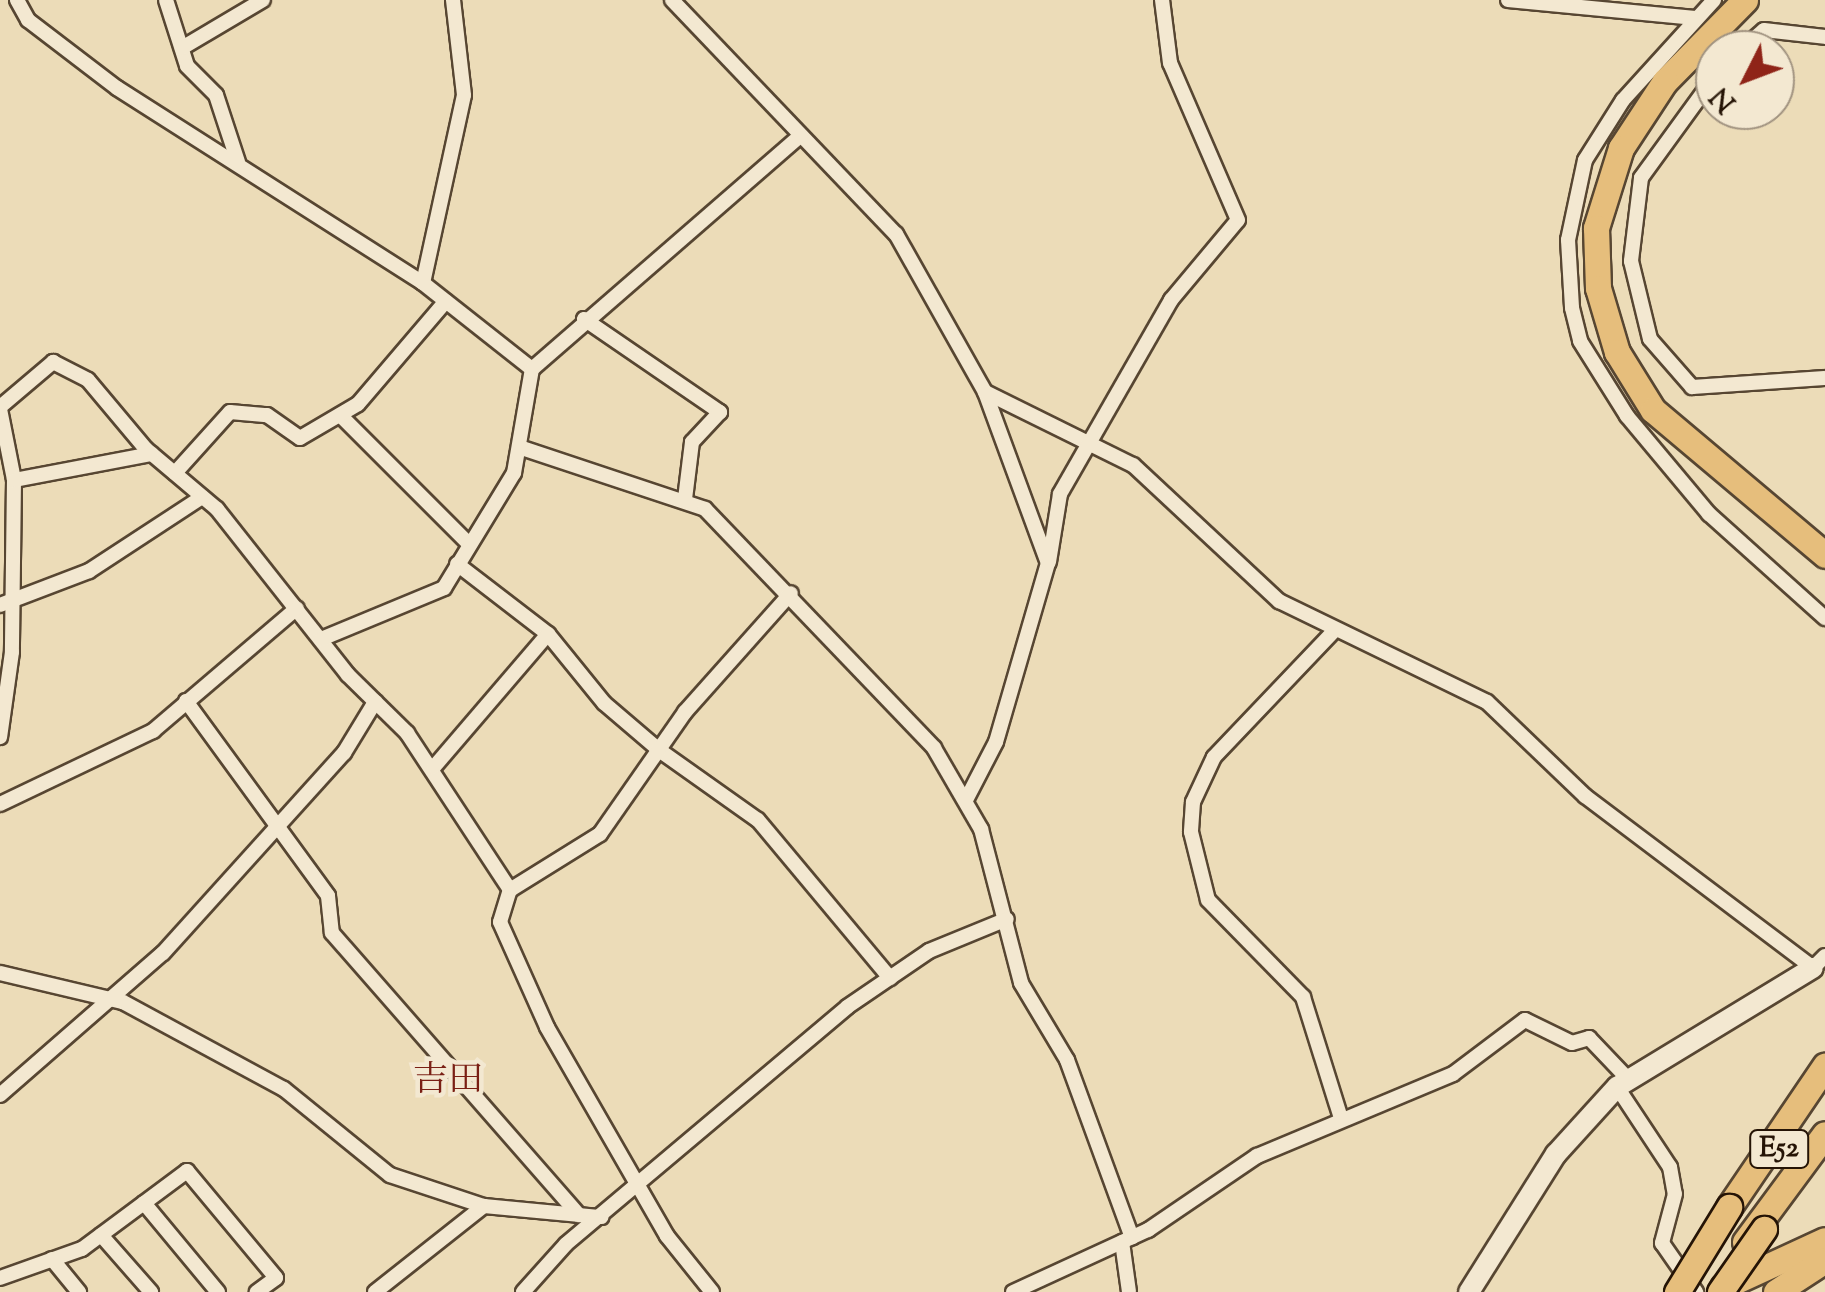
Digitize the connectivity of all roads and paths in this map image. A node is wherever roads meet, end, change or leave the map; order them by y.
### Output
1 (17, 0) edge
2 (166, 0) edge
3 (263, 0) edge
4 (454, 0) edge
5 (672, 0) edge
6 (1162, 0) edge
7 (1508, 0) edge
8 (1714, 0) edge
9 (1745, 0) edge
10 (1766, 0) edge
11 (1695, 18) junction
12 (1736, 30) edge
13 (1795, 34) edge
14 (1825, 37) edge
15 (182, 48) junction
16 (1695, 73) edge
17 (1695, 104) edge
18 (800, 136) junction
19 (238, 162) junction
20 (423, 283) junction
21 (446, 302) junction
22 (584, 319) junction
23 (532, 369) junction
24 (1825, 378) edge
25 (985, 392) junction
26 (0, 408) edge
27 (340, 415) junction
28 (1094, 441) junction
29 (522, 448) junction
30 (152, 454) junction
31 (175, 473) junction
32 (14, 480) junction
33 (202, 496) junction
34 (686, 499) junction
35 (1825, 536) edge
36 (467, 542) junction
37 (1825, 555) edge
38 (1048, 563) junction
39 (457, 564) junction
40 (791, 593) junction
41 (5, 604) edge
42 (297, 608) junction
43 (1825, 618) edge
44 (1334, 631) junction
45 (548, 634) junction
46 (320, 639) junction
47 (186, 701) junction
48 (375, 702) junction
49 (0, 736) edge
50 (659, 750) junction
51 (434, 767) junction
52 (967, 798) junction
53 (0, 804) edge
54 (278, 826) junction
55 (510, 890) junction
56 (1007, 919) junction
57 (1819, 962) edge
58 (0, 973) edge
59 (890, 978) junction
60 (110, 997) junction
61 (1825, 1066) edge
62 (1622, 1083) junction
63 (1825, 1088) edge
64 (0, 1095) edge
65 (1340, 1115) junction
66 (1825, 1134) edge
67 (1825, 1163) edge
68 (639, 1187) junction
69 (144, 1203) junction
70 (484, 1206) junction
71 (579, 1215) junction
72 (601, 1217) junction
73 (1747, 1218) junction
74 (101, 1235) junction
75 (1127, 1240) junction
76 (1825, 1240) edge
77 (52, 1260) junction
78 (1825, 1260) edge
79 (0, 1278) edge
80 (79, 1292) edge
81 (150, 1292) edge
82 (218, 1292) edge
83 (257, 1292) edge
84 (375, 1292) edge
85 (523, 1292) edge
86 (712, 1292) edge
87 (1013, 1292) edge
88 (1129, 1292) edge
89 (1469, 1292) edge
90 (1678, 1292) edge
91 (1696, 1292) edge
92 (1715, 1292) edge
93 (1776, 1292) edge

1 - 19 street
2 - 15 street
3 - 15 street
4 - 20 street
5 - 18 street
6 - 28 street
7 - 11 street
8 - 11 street
9 - 37 highway
10 - 12 highway
11 - 43 street
13 - 14 street
15 - 19 street
16 - 35 highway
17 - 24 street
18 - 22 street
18 - 25 street
19 - 20 street
20 - 21 street
21 - 23 street
21 - 27 street
22 - 23 street
22 - 34 street
23 - 29 street
25 - 28 street
25 - 38 street
26 - 30 street
26 - 32 street
27 - 31 street
27 - 36 street
28 - 38 street
28 - 44 street
29 - 34 street
29 - 36 street
30 - 31 street
30 - 32 street
31 - 33 street
32 - 41 street
33 - 41 street
33 - 42 street
34 - 40 street
36 - 39 street
38 - 52 street
39 - 45 street
39 - 46 street
40 - 50 street
40 - 52 street
41 - 49 street
42 - 46 street
42 - 47 street
44 - 57 street
44 - 65 street
45 - 50 street
45 - 51 street
46 - 48 street
47 - 53 street
47 - 54 street
48 - 51 street
48 - 54 street
50 - 55 street
50 - 59 street
51 - 55 street
52 - 56 street
54 - 60 street
54 - 71 street
55 - 68 street
56 - 59 street
56 - 75 street
57 - 62 street
58 - 60 street
59 - 68 street
60 - 64 street
60 - 70 street
61 - 73 highway
62 - 65 street
62 - 89 street
62 - 91 street
63 - 73 highway, E52
65 - 75 street
66 - 73 highway, E52
67 - 73 highway
68 - 72 street
68 - 86 street
69 - 74 street
69 - 82 street
69 - 83 street
70 - 71 street
70 - 84 street
71 - 72 street
72 - 85 street
73 - 90 highway, bridge
73 - 92 highway, bridge
74 - 77 street
74 - 81 street
75 - 87 street
75 - 88 street
76 - 92 highway
77 - 79 street
77 - 80 street
78 - 93 highway

